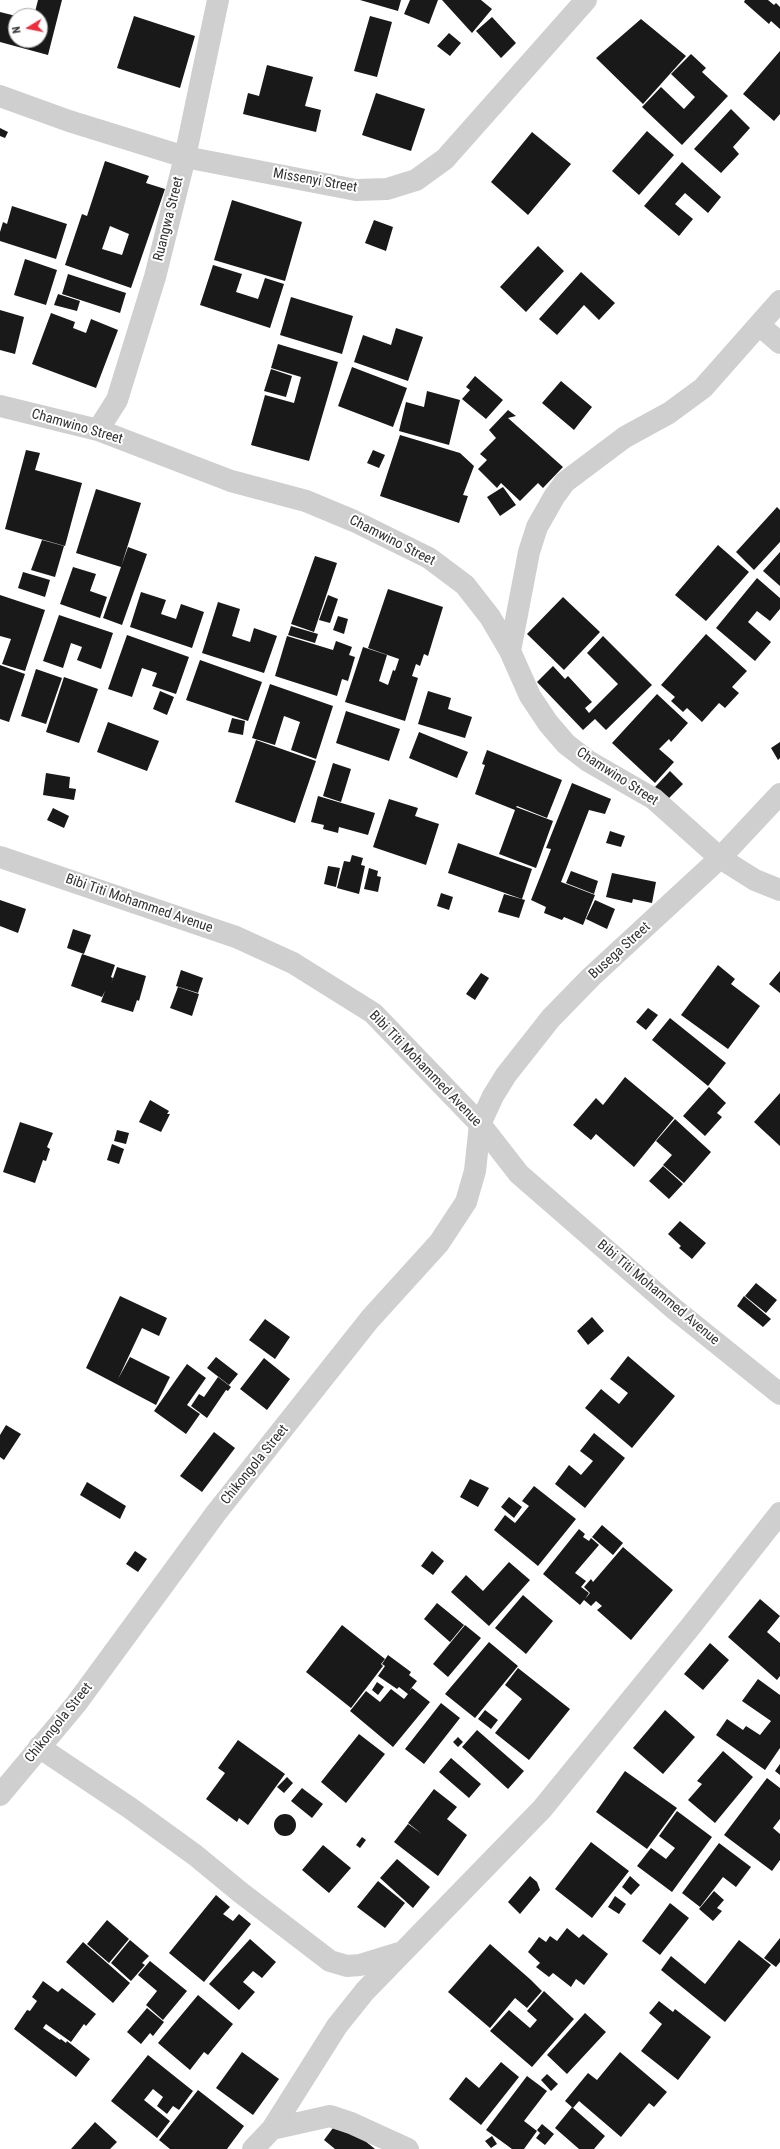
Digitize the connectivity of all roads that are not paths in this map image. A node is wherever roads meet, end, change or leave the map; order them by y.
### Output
1 (218, 0) edge
2 (586, 0) edge
3 (0, 96) edge
4 (185, 157) junction
5 (780, 300) edge
6 (759, 326) junction
7 (780, 343) edge
8 (0, 406) edge
9 (98, 430) junction
10 (510, 652) junction
11 (780, 794) edge
12 (0, 857) edge
13 (720, 858) junction
14 (780, 890) edge
15 (480, 1124) junction
16 (780, 1394) edge
17 (780, 1513) edge
18 (39, 1747) junction
19 (0, 1795) edge
20 (403, 1951) junction
21 (272, 2129) junction
22 (253, 2149) edge
23 (408, 2149) edge

1 - 4 street, Ruangwa Street
2 - 4 street, Missenyi Street
3 - 4 street, Missenyi Street
4 - 9 street, Ruangwa Street
5 - 6 street
6 - 7 street
6 - 10 street
8 - 9 street, Chamwino Street
9 - 10 street, Chamwino Street
10 - 13 street, Chamwino Street
11 - 13 street, Busega Street
12 - 15 street, Bibi Titi Mohammed Avenue
13 - 14 street, Chamwino Street
13 - 15 street, Busega Street
15 - 16 street, Bibi Titi Mohammed Avenue
15 - 18 street, Chikongola Street
17 - 20 street
18 - 19 street, Chikongola Street
18 - 20 street
20 - 21 street
21 - 22 street
21 - 23 street

